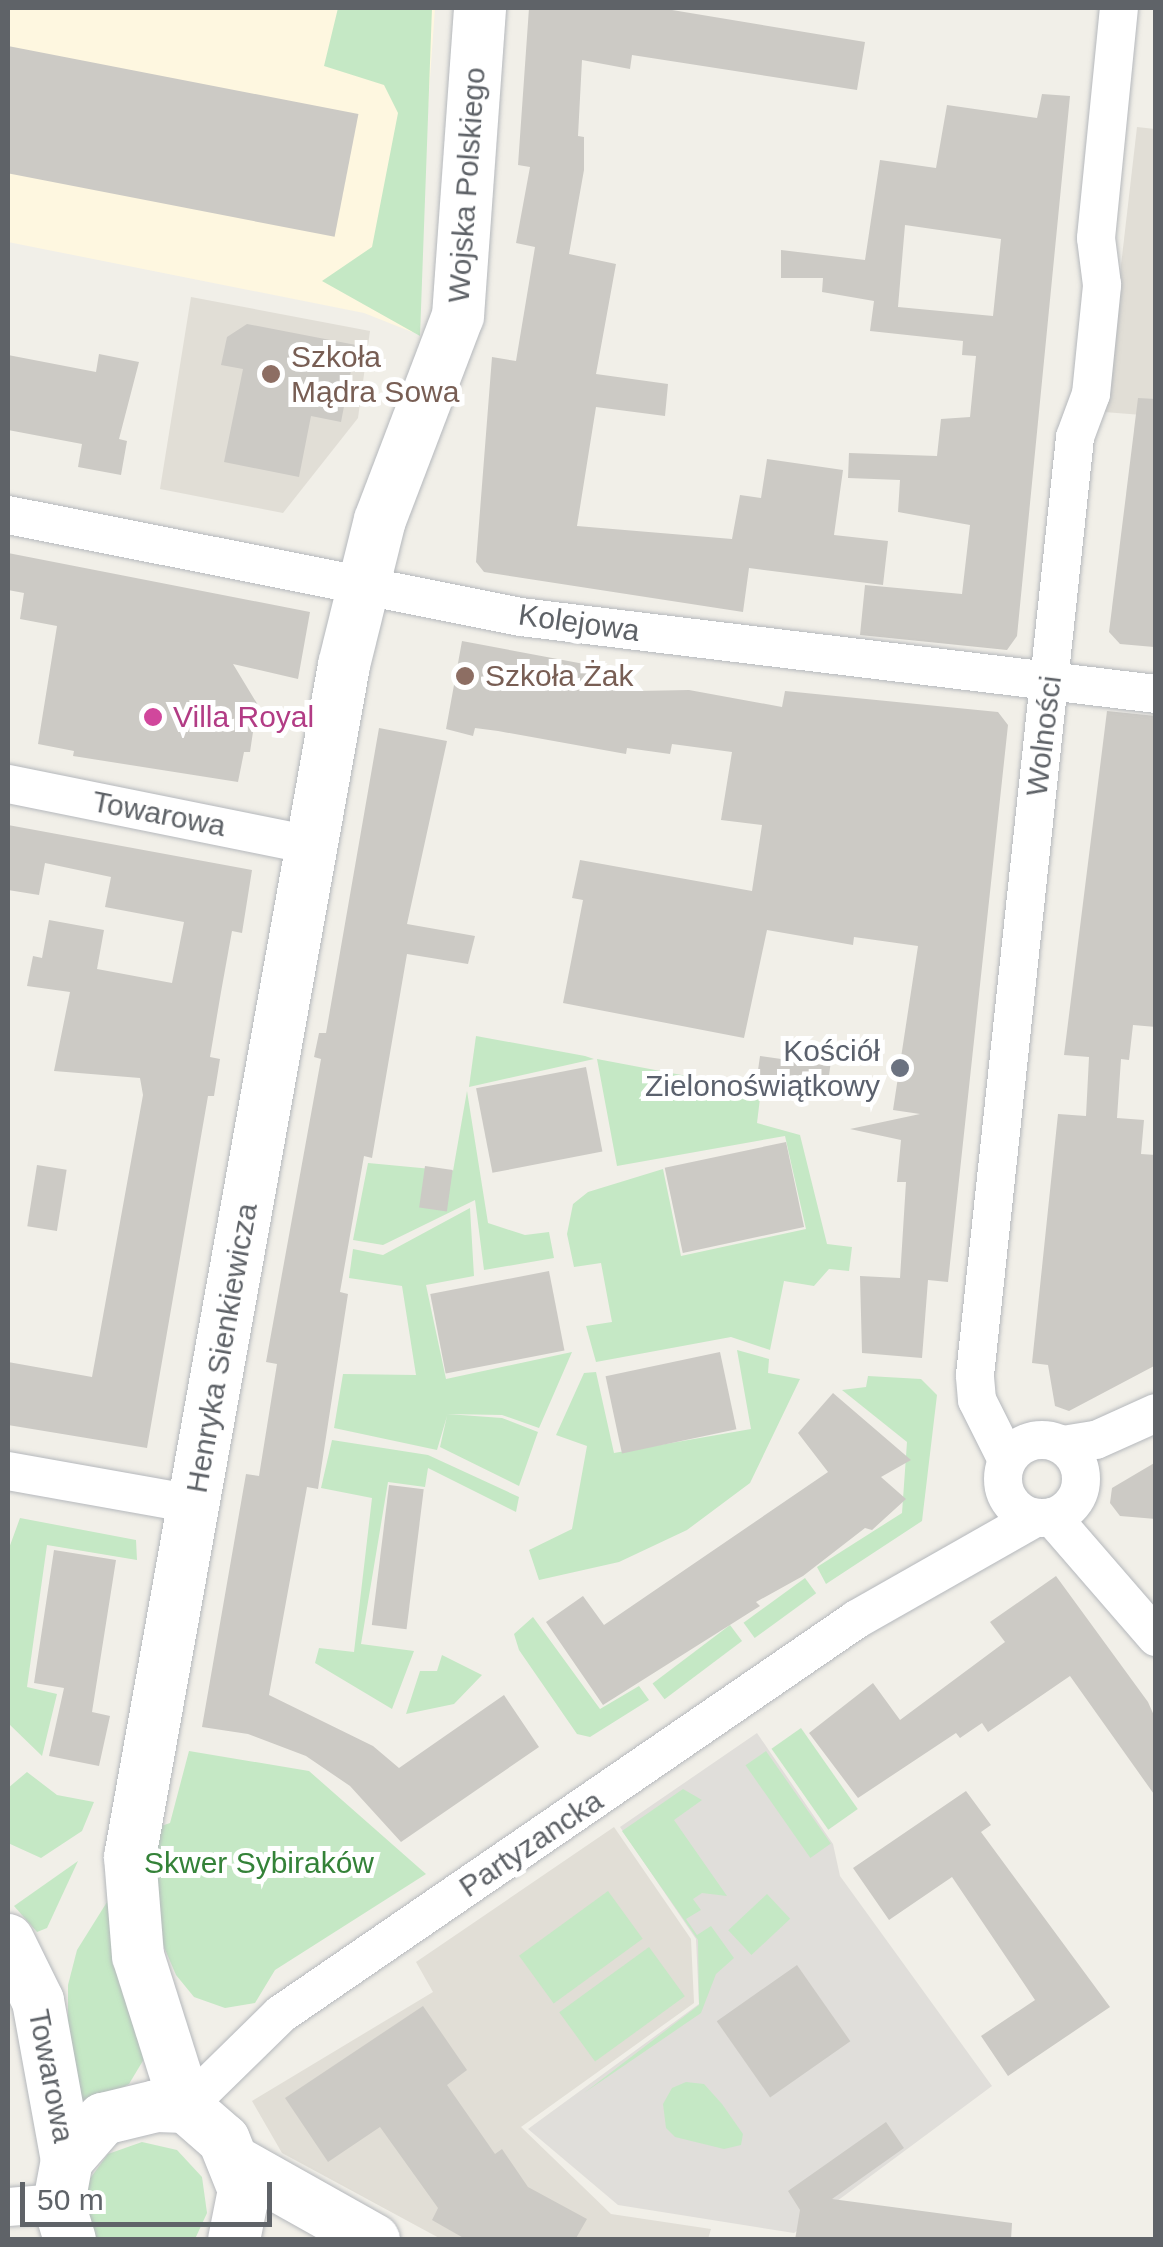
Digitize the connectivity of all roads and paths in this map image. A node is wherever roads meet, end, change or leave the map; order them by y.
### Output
1 (480, 8) edge
2 (1119, 8) edge
3 (8, 515) edge
4 (361, 585) junction
5 (1052, 678) junction
6 (1156, 694) edge
7 (9, 784) edge
8 (310, 845) junction
9 (1156, 1417) edge
10 (1063, 1445) junction
11 (8, 1471) edge
12 (1005, 1472) junction
13 (1081, 1485) junction
14 (194, 1504) junction
15 (1044, 1517) junction
16 (890, 1598) junction
17 (1156, 1628) edge
18 (1156, 1637) edge
19 (8, 1940) edge
20 (186, 2108) junction
21 (237, 2163) junction
22 (65, 2201) edge
23 (8, 2207) edge
24 (234, 2240) edge
25 (374, 2240) edge

1 - 4 main road, Wojska Polskiego
2 - 5 street, Wolności
3 - 4 street, Kolejowa
4 - 5 street, Kolejowa
4 - 8 main road, Henryka Sienkiewicza
5 - 6 street, Kolejowa
5 - 12 street, Wolności
7 - 8 street, Towarowa
8 - 14 main road, Henryka Sienkiewicza
9 - 10 street
9 - 13 street
10 - 12 street
10 - 13 street
11 - 14 street
12 - 15 street
12 - 16 street, Partyzancka
13 - 15 street
13 - 17 street
14 - 20 main road, Henryka Sienkiewicza
15 - 16 street, Partyzancka
15 - 18 street
16 - 20 street, Partyzancka
19 - 22 main road, Towarowa
20 - 21 main road
20 - 22 main road
21 - 24 main road
21 - 25 main road
22 - 23 street

